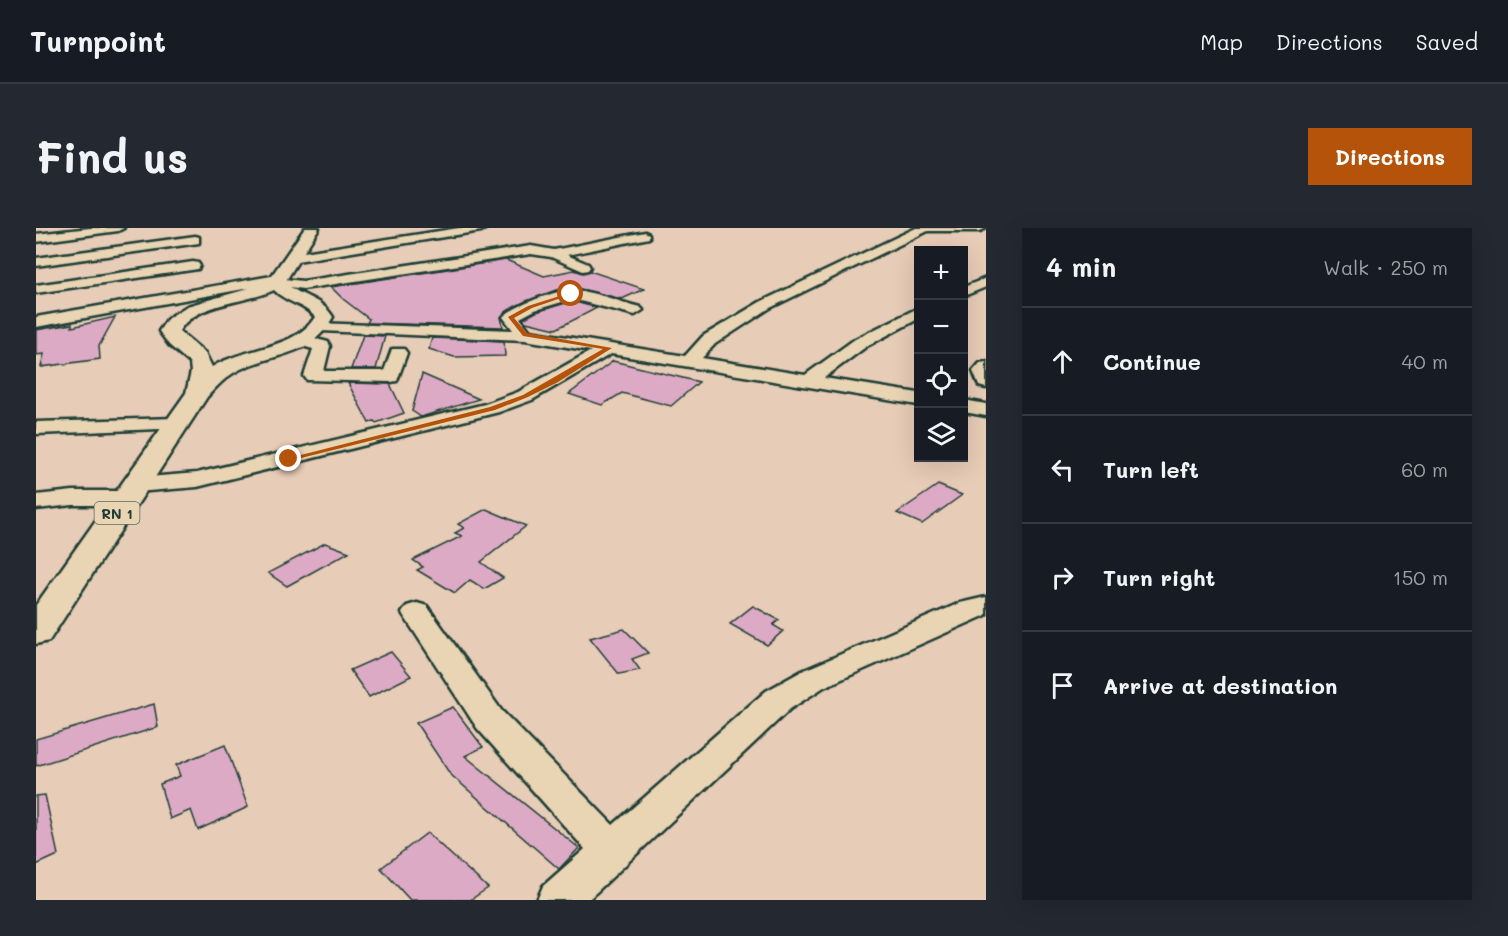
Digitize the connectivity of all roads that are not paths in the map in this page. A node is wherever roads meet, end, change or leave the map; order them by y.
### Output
1 (118, 228) edge
2 (312, 228) edge
3 (481, 228) edge
4 (925, 228) edge
5 (931, 228) edge
6 (980, 229) edge
7 (460, 230) edge
8 (195, 234) edge
9 (39, 235) edge
10 (645, 236) dead end
11 (554, 254) junction
12 (291, 258) junction
13 (36, 262) edge
14 (193, 266) junction
15 (583, 267) dead end
16 (276, 280) junction
17 (986, 282) edge
18 (36, 289) edge
19 (968, 290) edge
20 (199, 293) junction
21 (635, 310) dead end
22 (914, 315) edge
23 (36, 322) edge
24 (321, 327) junction
25 (525, 335) junction
26 (301, 340) junction
27 (609, 348) junction
28 (398, 352) dead end
29 (690, 361) junction
30 (986, 367) edge
31 (809, 381) junction
32 (986, 382) edge
33 (198, 393) junction
34 (914, 398) edge
35 (968, 407) edge
36 (986, 410) edge
37 (177, 424) junction
38 (36, 428) edge
39 (132, 491) junction
40 (36, 502) edge
41 (986, 606) edge
42 (417, 613) dead end
43 (36, 632) edge
44 (612, 851) junction
45 (558, 900) edge

1 - 9 street
2 - 12 highway
3 - 7 street
4 - 29 street
5 - 6 street
7 - 12 street
8 - 13 street
8 - 14 street
10 - 11 street
11 - 15 street
11 - 16 street
12 - 16 highway
14 - 18 street
14 - 20 street
16 - 20 street
16 - 24 highway
16 - 33 highway, RN 1
17 - 19 street
20 - 23 street
21 - 25 street
22 - 31 street
24 - 25 street
24 - 26 highway, RN 1
25 - 27 street
26 - 28 street
26 - 33 highway, RN 1
27 - 29 street
27 - 39 street
29 - 31 street
30 - 32 street
31 - 34 street
33 - 37 highway, RN 1
35 - 36 street
37 - 38 street
37 - 39 highway, RN 1
39 - 40 street
39 - 43 highway, RN 1
41 - 44 street
42 - 44 street
44 - 45 street

